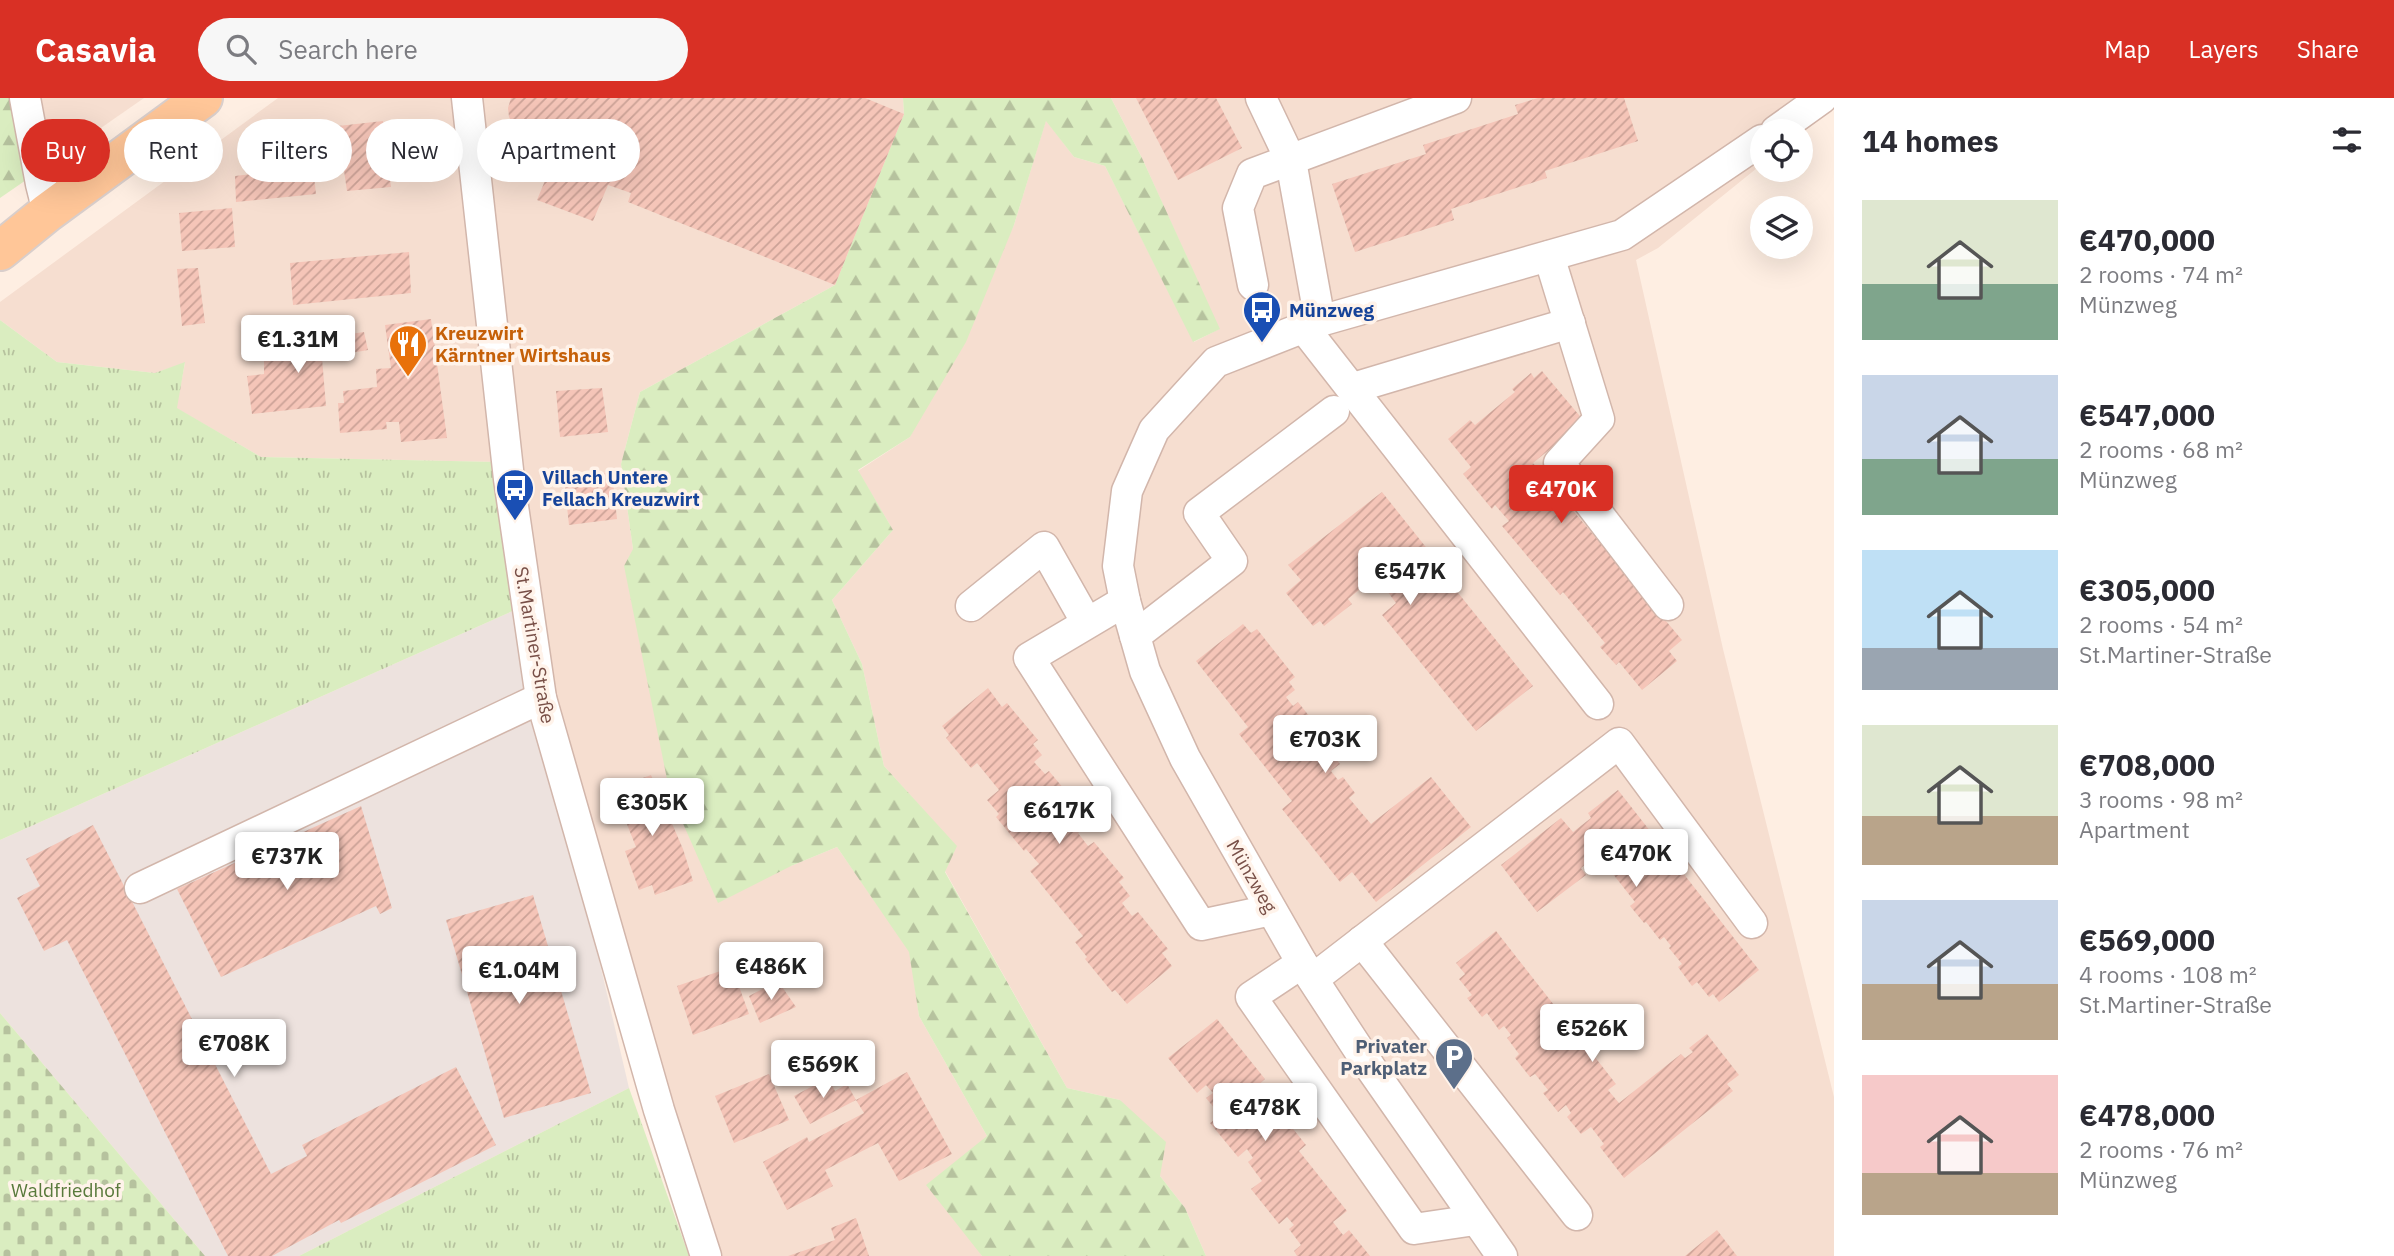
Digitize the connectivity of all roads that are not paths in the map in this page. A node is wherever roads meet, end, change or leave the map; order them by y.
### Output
1 (25, 98) edge
2 (203, 98) edge
3 (467, 98) edge
4 (1261, 98) edge
5 (1456, 98) edge
6 (1822, 98) edge
7 (1793, 119) edge
8 (1750, 148) edge
9 (1291, 161) junction
10 (48, 212) junction
11 (0, 251) edge
12 (1549, 256) junction
13 (1253, 285) dead end
14 (1570, 323) junction
15 (1312, 324) junction
16 (1353, 388) junction
17 (1334, 411) dead end
18 (1125, 601) junction
19 (1668, 605) dead end
20 (971, 606) dead end
21 (1087, 623) junction
22 (1135, 636) junction
23 (541, 698) junction
24 (1598, 704) dead end
25 (140, 888) dead end
26 (1271, 910) junction
27 (1752, 923) dead end
28 (1362, 941) junction
29 (1308, 971) junction
30 (1577, 1214) dead end
31 (1475, 1220) junction
32 (706, 1256) edge
33 (1502, 1256) edge

1 - 10 street
2 - 10 main road
3 - 23 street, St.Martiner-Straße
4 - 9 street
5 - 9 street
6 - 7 street
8 - 12 street, Münzweg
9 - 13 street
9 - 15 street
10 - 11 main road
12 - 14 street
12 - 15 street, Münzweg
14 - 16 street
14 - 19 street
15 - 16 street
15 - 18 street, Münzweg
16 - 24 street
17 - 22 street
18 - 21 street
18 - 22 street, Münzweg
20 - 21 street
21 - 26 street
22 - 26 street, Münzweg
23 - 25 street
23 - 32 street, St.Martiner-Straße
26 - 29 street, Münzweg
27 - 28 street
28 - 29 street
28 - 30 street
29 - 31 street, Münzweg
29 - 31 street
31 - 33 street, Münzweg

